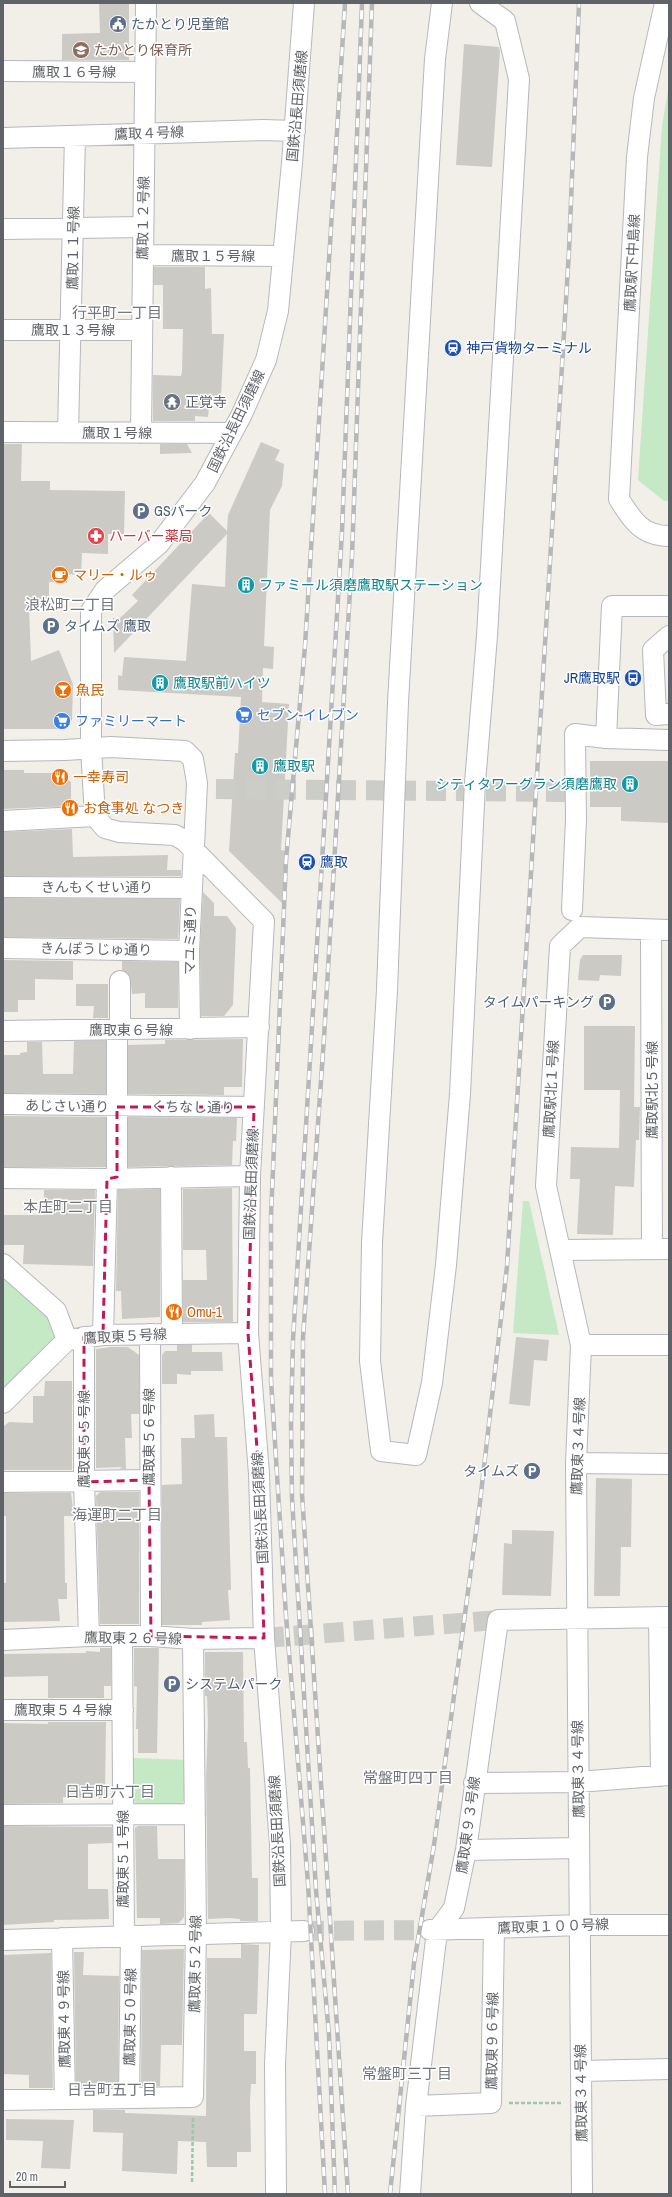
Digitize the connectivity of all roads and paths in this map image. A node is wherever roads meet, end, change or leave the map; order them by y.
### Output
1 (146, 3) edge
2 (304, 3) edge
3 (442, 3) edge
4 (480, 3) edge
5 (665, 3) edge
6 (3, 72) edge
7 (145, 72) junction
8 (295, 131) junction
9 (144, 133) junction
10 (75, 136) junction
11 (3, 138) edge
12 (143, 227) junction
13 (73, 228) junction
14 (3, 229) edge
15 (143, 255) junction
16 (283, 256) junction
17 (3, 330) edge
18 (71, 330) junction
19 (142, 330) junction
20 (3, 432) edge
21 (68, 432) junction
22 (141, 433) junction
23 (232, 433) junction
24 (669, 536) edge
25 (669, 606) edge
26 (669, 636) edge
27 (669, 714) edge
28 (606, 738) junction
29 (669, 740) edge
30 (91, 748) junction
31 (3, 751) edge
32 (94, 816) junction
33 (3, 821) edge
34 (194, 851) junction
35 (3, 887) edge
36 (192, 888) junction
37 (572, 910) dead end
38 (660, 930) edge
39 (3, 948) edge
40 (189, 951) junction
41 (120, 981) dead end
42 (259, 1027) junction
43 (190, 1029) junction
44 (118, 1030) junction
45 (3, 1031) edge
46 (3, 1104) edge
47 (124, 1106) junction
48 (254, 1107) junction
49 (250, 1176) junction
50 (171, 1177) junction
51 (3, 1178) edge
52 (112, 1178) junction
53 (660, 1249) edge
54 (561, 1250) junction
55 (3, 1264) edge
56 (248, 1333) junction
57 (150, 1334) junction
58 (172, 1334) junction
59 (85, 1337) junction
60 (581, 1345) junction
61 (669, 1345) edge
62 (3, 1403) edge
63 (576, 1463) junction
64 (669, 1464) edge
65 (149, 1480) junction
66 (3, 1482) edge
67 (84, 1482) junction
68 (664, 1617) edge
69 (576, 1619) junction
70 (89, 1636) junction
71 (151, 1636) junction
72 (122, 1638) junction
73 (264, 1638) junction
74 (193, 1639) junction
75 (3, 1640) edge
76 (3, 1710) edge
77 (122, 1710) junction
78 (665, 1775) edge
79 (578, 1782) junction
80 (474, 1783) junction
81 (195, 1814) junction
82 (3, 1815) edge
83 (123, 1815) junction
84 (579, 1848) junction
85 (466, 1850) junction
86 (579, 1925) junction
87 (669, 1925) edge
88 (494, 1928) junction
89 (434, 1930) junction
90 (304, 1931) tunnel mouth
91 (281, 1932) junction
92 (196, 1933) junction
93 (127, 1936) junction
94 (62, 1938) junction
95 (3, 1940) edge
96 (669, 2069) edge
97 (581, 2071) junction
98 (193, 2097) junction
99 (129, 2098) junction
100 (65, 2099) junction
101 (3, 2100) edge
102 (581, 2102) junction
103 (491, 2103) junction
104 (416, 2106) junction
105 (192, 2182) dead end
106 (276, 2194) edge
107 (410, 2194) edge
108 (582, 2194) edge

1 - 7 street, 鷹取１２号線
2 - 8 street, 国鉄沿長田須磨線
3 - 4 street
5 - 24 street, 鷹取駅下中島線
6 - 7 street, 鷹取１６号線
7 - 9 street, 鷹取１２号線
8 - 9 street, 鷹取４号線
8 - 16 street, 国鉄沿長田須磨線
9 - 10 street, 鷹取４号線
9 - 12 street, 鷹取１２号線
10 - 11 street, 鷹取４号線
10 - 13 street, 鷹取１１号線
12 - 13 street
12 - 15 street, 鷹取１２号線
13 - 14 street
13 - 18 street, 鷹取１１号線
15 - 16 street, 鷹取１５号線
15 - 19 street, 鷹取１２号線
16 - 23 street, 国鉄沿長田須磨線
17 - 18 street, 鷹取１３号線
18 - 19 street, 鷹取１３号線
18 - 21 street, 鷹取１１号線
19 - 22 street, 鷹取１２号線
20 - 21 street, 鷹取１号線
21 - 22 street, 鷹取１号線
22 - 23 street, 鷹取１号線
23 - 30 street, 国鉄沿長田須磨線
25 - 28 street
26 - 27 street
28 - 29 street
28 - 37 street
30 - 31 street
30 - 32 street, 国鉄沿長田須磨線
30 - 34 street
32 - 33 street
32 - 34 street, 国鉄沿長田須磨線
34 - 36 street, マユミ通り
34 - 42 street, 国鉄沿長田須磨線
35 - 36 street, きんもくせい通り
36 - 40 street, マユミ通り
38 - 53 street, 鷹取駅北５号線
38 - 54 street, 鷹取駅北１号線
39 - 40 street, きんぽうじゅ通り
40 - 43 street, マユミ通り
41 - 44 street, 鷹取東５５号線
42 - 43 street, 鷹取東６号線
42 - 48 street, 国鉄沿長田須磨線
43 - 44 street, 鷹取東６号線
44 - 45 street, 鷹取東６号線
44 - 47 street, 鷹取東５５号線
46 - 47 street, あじさい通り
47 - 48 street, くちなし通り
47 - 52 street, 鷹取東５５号線
48 - 49 street, 国鉄沿長田須磨線
49 - 50 street
49 - 56 street, 国鉄沿長田須磨線
50 - 52 street
50 - 58 street
51 - 52 street
52 - 59 street, 鷹取東５５号線
53 - 54 street
54 - 60 street, 鷹取駅北１号線
55 - 59 street
56 - 58 street, 鷹取東５号線
56 - 73 street, 国鉄沿長田須磨線
57 - 58 street, 鷹取東５号線
57 - 59 street, 鷹取東５号線
57 - 65 street, 鷹取東５６号線
59 - 62 street, 鷹取東５号線
59 - 67 street, 鷹取東５５号線
60 - 61 street
60 - 63 street, 鷹取東３４号線
63 - 64 street
63 - 69 street, 鷹取東３４号線
65 - 67 street
65 - 71 street, 鷹取東５６号線
66 - 67 street
67 - 70 street, 鷹取東５５号線
68 - 69 street, 鷹取東９３号線
68 - 78 street
69 - 79 street, 鷹取東３４号線
69 - 80 street, 鷹取東９３号線
70 - 72 street, 鷹取東２６号線
70 - 75 street, 鷹取東２６号線
71 - 72 street, 鷹取東２６号線
71 - 74 street, 鷹取東２６号線
72 - 77 street, 鷹取東５１号線
73 - 74 street, 鷹取東２６号線
73 - 91 street, 国鉄沿長田須磨線
74 - 81 street, 鷹取東５２号線
76 - 77 street, 鷹取東５４号線
77 - 83 street, 鷹取東５１号線
78 - 79 street
79 - 80 street
79 - 84 street, 鷹取東３４号線
80 - 85 street, 鷹取東９３号線
81 - 83 street
81 - 92 street, 鷹取東５２号線
82 - 83 street
83 - 93 street, 鷹取東５１号線
84 - 85 street
84 - 86 street, 鷹取東３４号線
85 - 89 street, 鷹取東９３号線
86 - 87 street, 鷹取東１００号線
86 - 88 street, 鷹取東１００号線
86 - 97 street, 鷹取東３４号線
88 - 89 street, 鷹取東１００号線
88 - 103 street, 鷹取東９６号線
89 - 104 street, 鷹取東９３号線
90 - 91 street
91 - 92 street
91 - 106 street, 国鉄沿長田須磨線
92 - 93 street
92 - 98 street, 鷹取東５２号線
93 - 94 street
93 - 99 street, 鷹取東５０号線
94 - 95 street
94 - 100 street, 鷹取東４９号線
96 - 97 street
97 - 102 street, 鷹取東３４号線
98 - 99 street
98 - 105 path
99 - 100 street
100 - 101 street
102 - 103 path
102 - 108 street, 鷹取東３４号線
103 - 104 street, 鷹取東９６号線
104 - 107 street, 鷹取東９３号線

